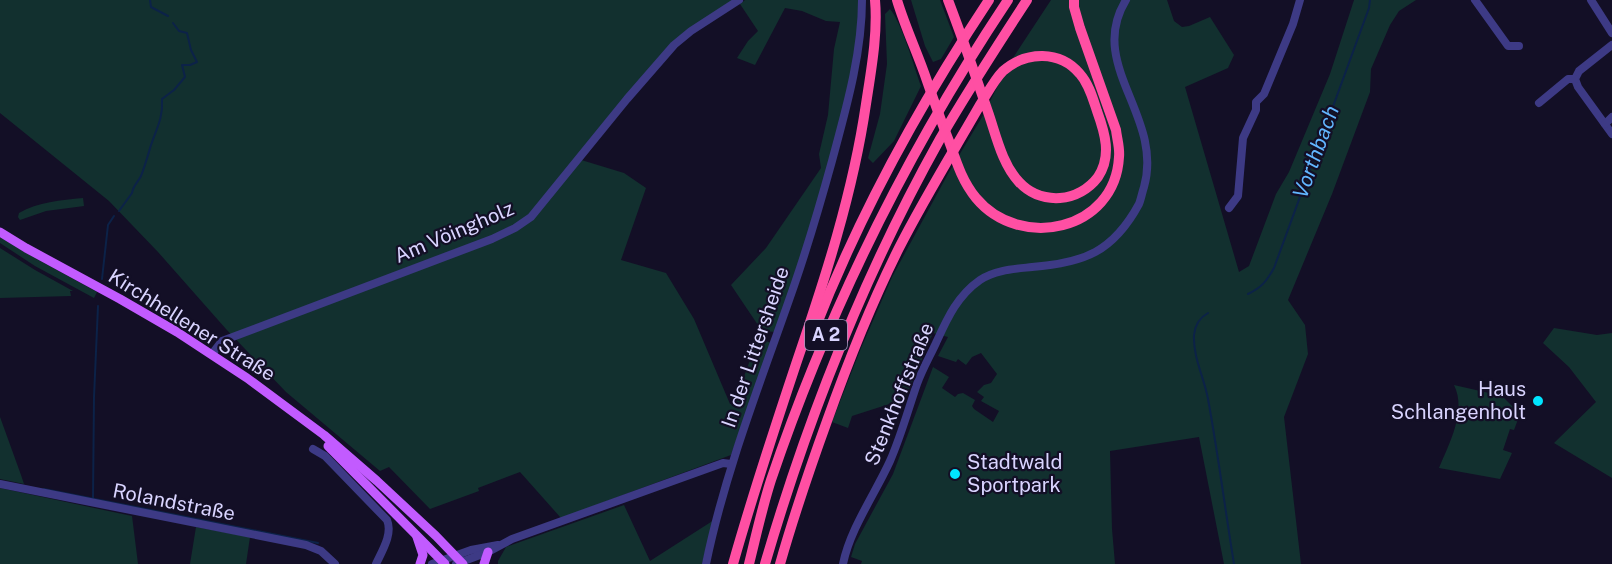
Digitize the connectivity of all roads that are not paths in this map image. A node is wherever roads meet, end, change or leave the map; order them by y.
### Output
1 (739, 0) edge
2 (862, 0) edge
3 (876, 0) edge
4 (897, 0) edge
5 (948, 0) edge
6 (989, 0) edge
7 (1008, 0) edge
8 (1027, 0) edge
9 (1074, 0) edge
10 (1126, 0) edge
11 (1300, 0) edge
12 (1475, 0) edge
13 (1591, 0) edge
14 (963, 31) junction
15 (1612, 33) edge
16 (1612, 45) edge
17 (1519, 46) dead end
18 (1575, 79) junction
19 (1539, 103) dead end
20 (1612, 117) edge
21 (1605, 124) junction
22 (1612, 134) edge
23 (1229, 208) dead end
24 (0, 226) edge
25 (0, 232) edge
26 (69, 271) junction
27 (843, 339) junction
28 (212, 354) junction
29 (294, 413) junction
30 (827, 422) junction
31 (313, 449) dead end
32 (764, 460) junction
33 (731, 464) junction
34 (0, 484) edge
35 (414, 532) junction
36 (499, 545) junction
37 (489, 552) junction
38 (459, 561) edge
39 (444, 562) edge
40 (335, 564) edge
41 (376, 564) edge
42 (420, 564) edge
43 (432, 564) edge
44 (484, 564) edge
45 (706, 564) edge
46 (733, 564) edge
47 (749, 564) edge
48 (765, 564) edge
49 (780, 564) edge
50 (843, 564) edge

1 - 28 street, Am Vöingholz
2 - 33 street, In der Littersheide
3 - 32 highway
4 - 9 highway
5 - 14 highway
6 - 14 highway
7 - 47 highway, A 2
8 - 27 highway, A 2
10 - 50 street, Stenkhoffstraße
11 - 23 street
12 - 17 street
13 - 15 street
14 - 30 highway
14 - 32 highway
16 - 18 street
18 - 19 street
18 - 21 street
20 - 21 street
21 - 22 street
24 - 26 main road, Kirchhellener Straße
25 - 26 main road, Kirchhellener Straße
26 - 28 main road, Kirchhellener Straße
27 - 30 highway
27 - 48 highway, A 2
28 - 29 main road, Kirchhellener Straße
29 - 35 main road, Kirchhellener Straße
29 - 38 main road, Kirchhellener Straße
30 - 49 highway
31 - 41 street
32 - 46 highway
33 - 36 street
33 - 45 street, In der Littersheide
34 - 40 street, Rolandstraße
35 - 39 main road, Kirchhellener Straße
35 - 42 main road
36 - 37 street
36 - 38 street
37 - 38 street
37 - 44 main road
38 - 39 street
39 - 43 street

